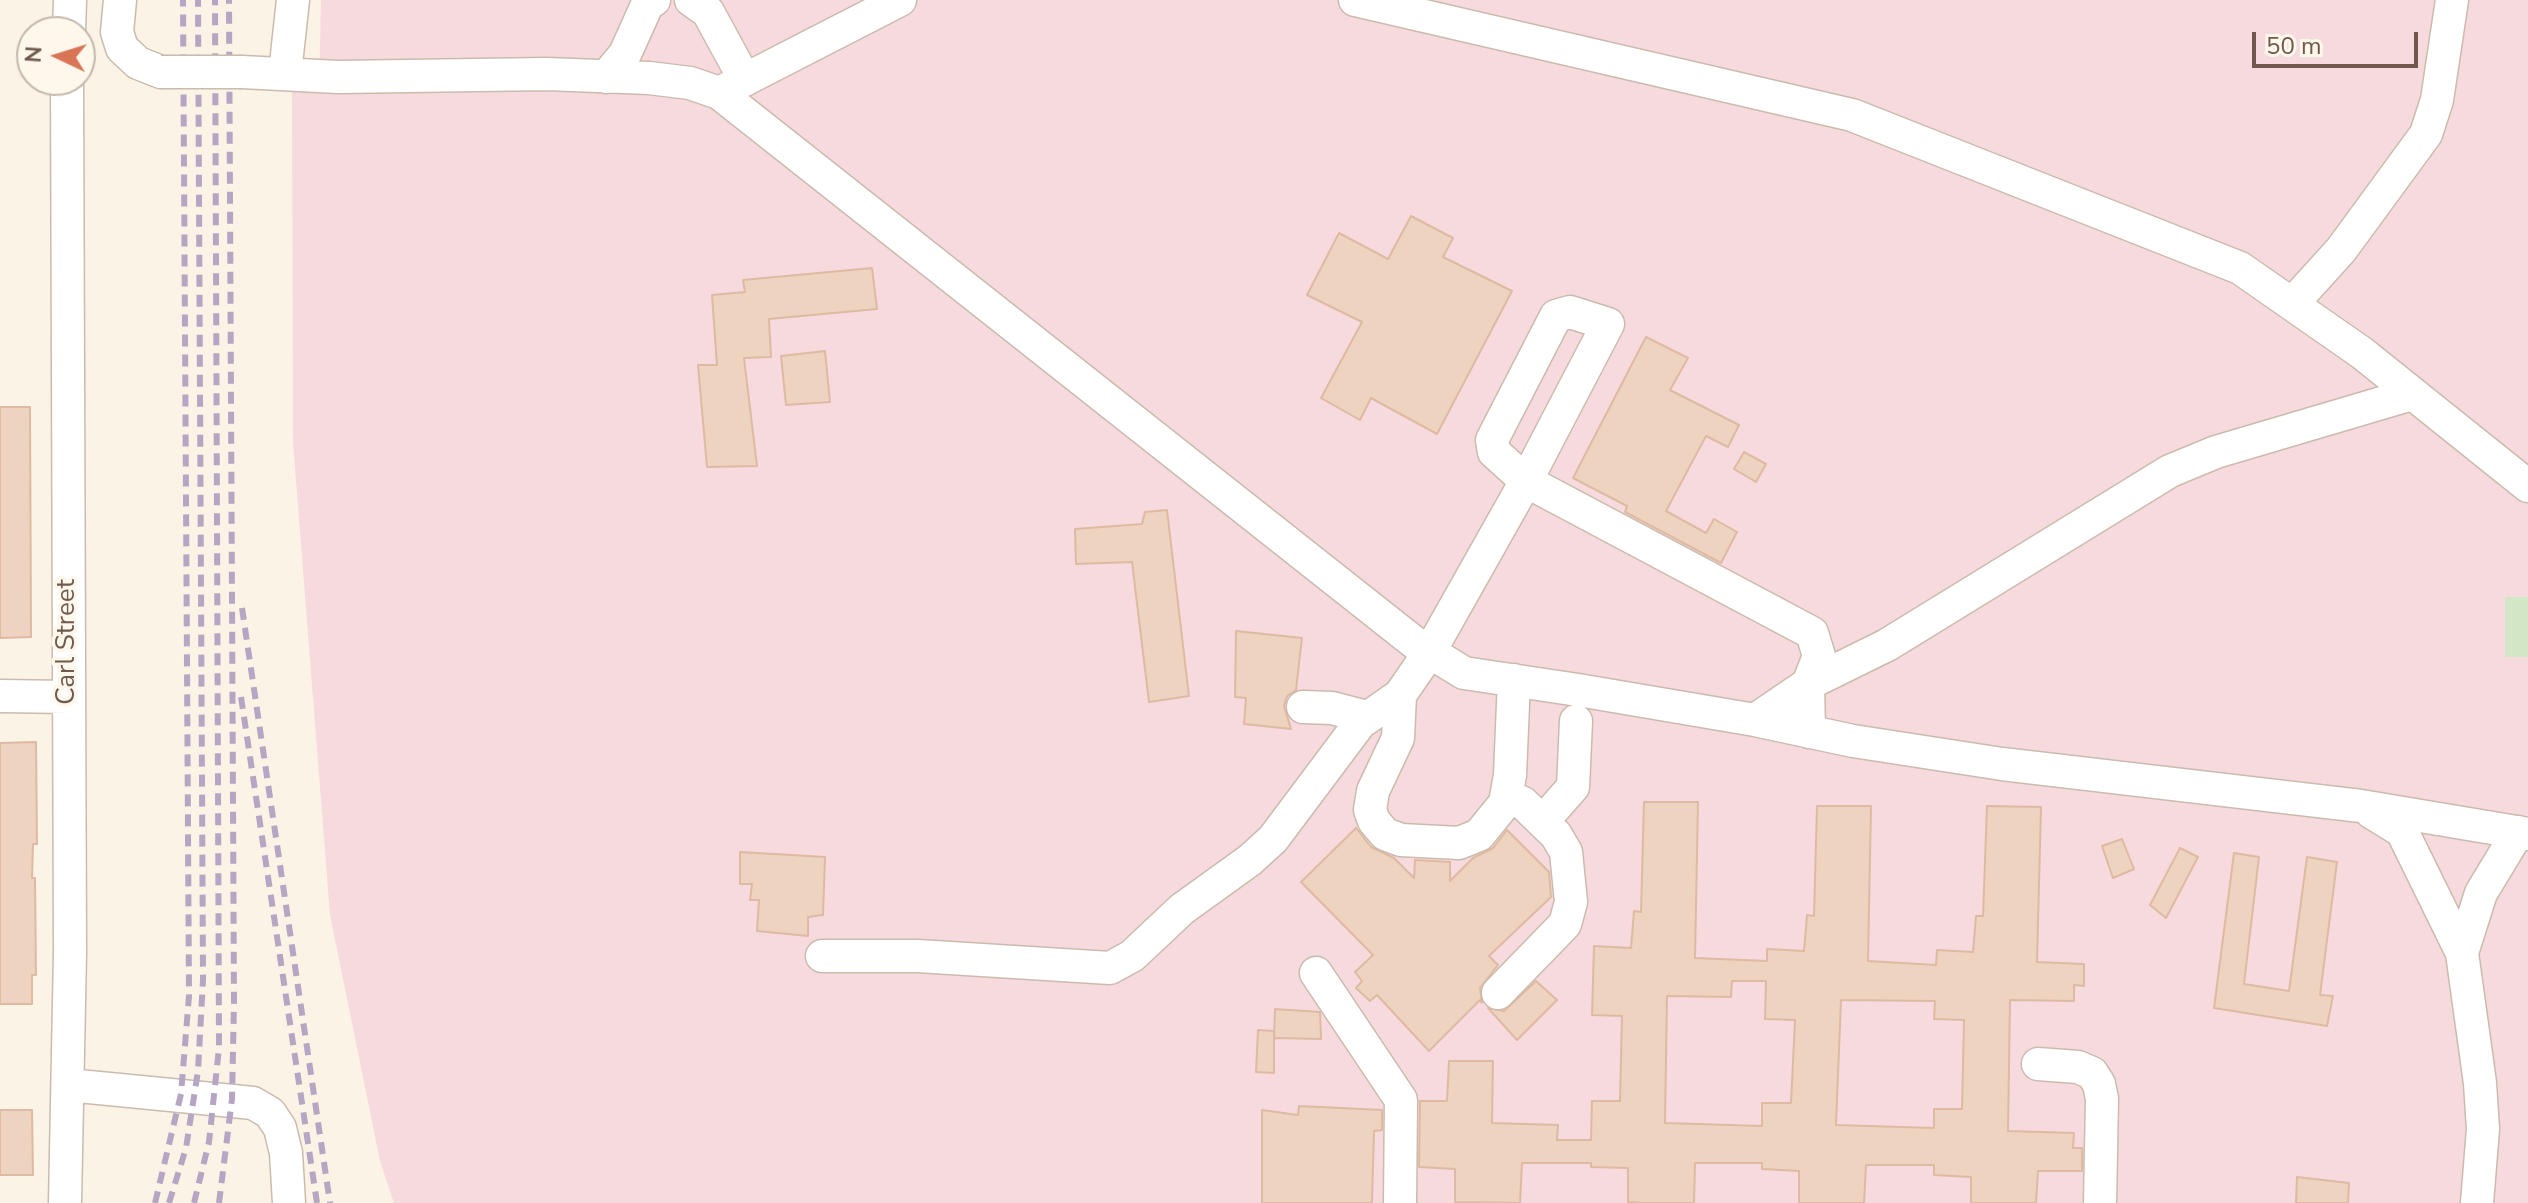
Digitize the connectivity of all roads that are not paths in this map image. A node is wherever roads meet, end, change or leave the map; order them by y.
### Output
1 (120, 0) edge
2 (293, 0) edge
3 (654, 0) edge
4 (691, 0) edge
5 (900, 0) edge
6 (1355, 0) edge
7 (2452, 0) edge
8 (285, 73) junction
9 (606, 77) junction
10 (732, 87) junction
11 (67, 96) edge
12 (2292, 304) junction
13 (2412, 394) junction
14 (2523, 477) edge
15 (1526, 481) junction
16 (1429, 653) junction
17 (1514, 680) junction
18 (1808, 684) junction
19 (1400, 695) junction
20 (0, 696) edge
21 (68, 697) junction
22 (1303, 707) dead end
23 (1366, 717) junction
24 (1755, 720) junction
25 (1576, 721) dead end
26 (1809, 732) junction
27 (1507, 796) junction
28 (2361, 806) junction
29 (1543, 821) junction
30 (2523, 833) edge
31 (2462, 953) junction
32 (822, 956) dead end
33 (1316, 973) dead end
34 (1498, 993) dead end
35 (2038, 1064) dead end
36 (68, 1085) junction
37 (65, 1203) edge
38 (289, 1203) edge
39 (1400, 1203) edge
40 (2100, 1203) edge
41 (2477, 1203) edge

1 - 8 street, bridge
2 - 8 street
3 - 9 street
4 - 10 street
5 - 10 street
6 - 12 street
7 - 12 street
8 - 9 street
9 - 10 street
10 - 16 street
11 - 21 street, Carl Street
12 - 13 street
13 - 14 street
13 - 18 street
15 - 15 street
15 - 16 street
15 - 18 street
16 - 17 street
16 - 19 street
17 - 24 street
17 - 27 street
18 - 24 street
18 - 26 street
19 - 23 street
19 - 27 street
20 - 21 street
21 - 36 street, Carl Street
22 - 23 street
23 - 32 street
24 - 26 street
25 - 29 street
26 - 28 street
27 - 29 street
28 - 30 street
28 - 31 street
29 - 34 street
30 - 31 street
31 - 41 street
33 - 39 street
35 - 40 street
36 - 37 street, Carl Street
36 - 38 street

